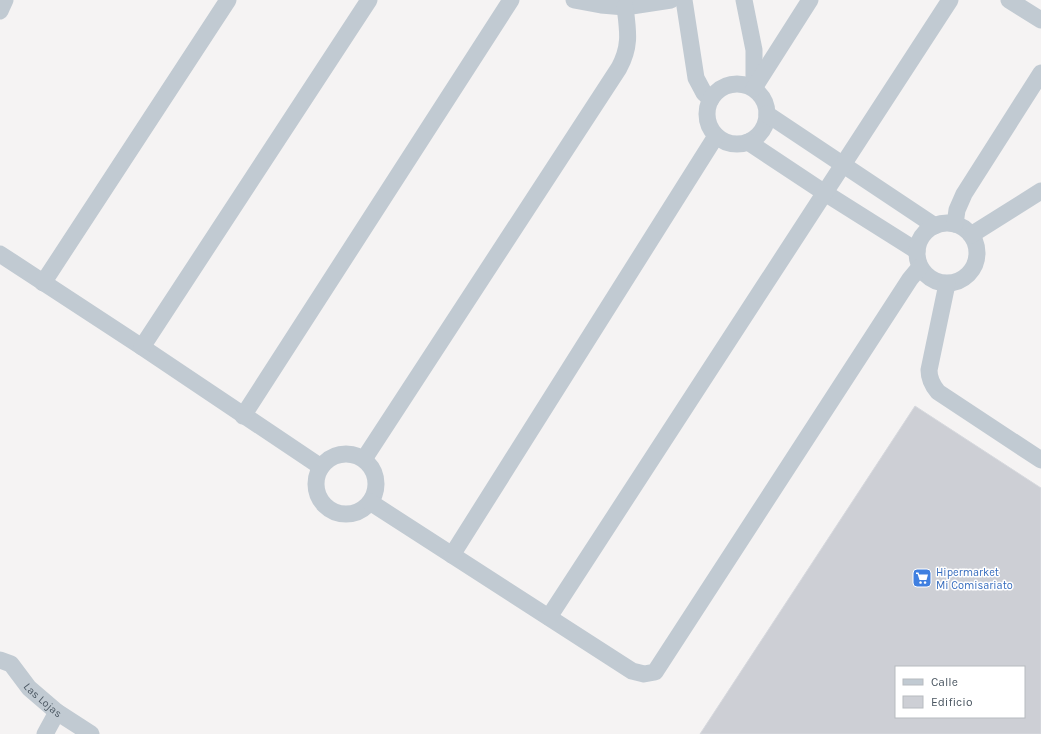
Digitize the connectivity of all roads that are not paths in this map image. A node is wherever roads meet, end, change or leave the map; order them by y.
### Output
1 (5, 0) edge
2 (228, 0) edge
3 (369, 0) edge
4 (511, 0) edge
5 (574, 0) edge
6 (671, 0) edge
7 (684, 0) edge
8 (744, 0) edge
9 (810, 0) edge
10 (950, 0) edge
11 (1009, 0) edge
12 (625, 7) junction
13 (0, 11) edge
14 (1041, 20) edge
15 (1041, 73) edge
16 (754, 88) junction
17 (711, 99) junction
18 (767, 114) junction
19 (716, 136) junction
20 (748, 142) junction
21 (844, 164) junction
22 (1041, 191) edge
23 (825, 193) junction
24 (955, 224) junction
25 (935, 226) junction
26 (971, 235) junction
27 (0, 254) edge
28 (918, 259) junction
29 (43, 283) junction
30 (947, 284) junction
31 (142, 347) junction
32 (243, 416) junction
33 (364, 459) junction
34 (1041, 460) edge
35 (321, 468) junction
36 (370, 502) junction
37 (452, 554) junction
38 (549, 617) junction
39 (0, 660) edge
40 (57, 712) junction
41 (45, 734) edge
42 (91, 734) edge

1 - 13 street
2 - 29 street
3 - 31 street
4 - 32 street
5 - 12 street
6 - 12 street
7 - 17 street
8 - 16 street
9 - 16 street
10 - 21 street
11 - 14 street
12 - 33 street
15 - 24 street
16 - 17 street
16 - 18 street
17 - 19 street
18 - 20 street
18 - 21 street
19 - 20 street
19 - 37 street
20 - 23 street
21 - 23 street
21 - 25 street
22 - 26 street
23 - 28 street
23 - 38 street
24 - 25 street
24 - 26 street
25 - 28 street
26 - 30 street
27 - 29 street
28 - 30 street
28 - 38 street
29 - 31 street
30 - 34 street
31 - 32 street
32 - 35 street
33 - 35 street
33 - 36 street
35 - 36 street
36 - 37 street
37 - 38 street
39 - 40 street, Las Lojas
40 - 41 street
40 - 42 street, Las Lojas

